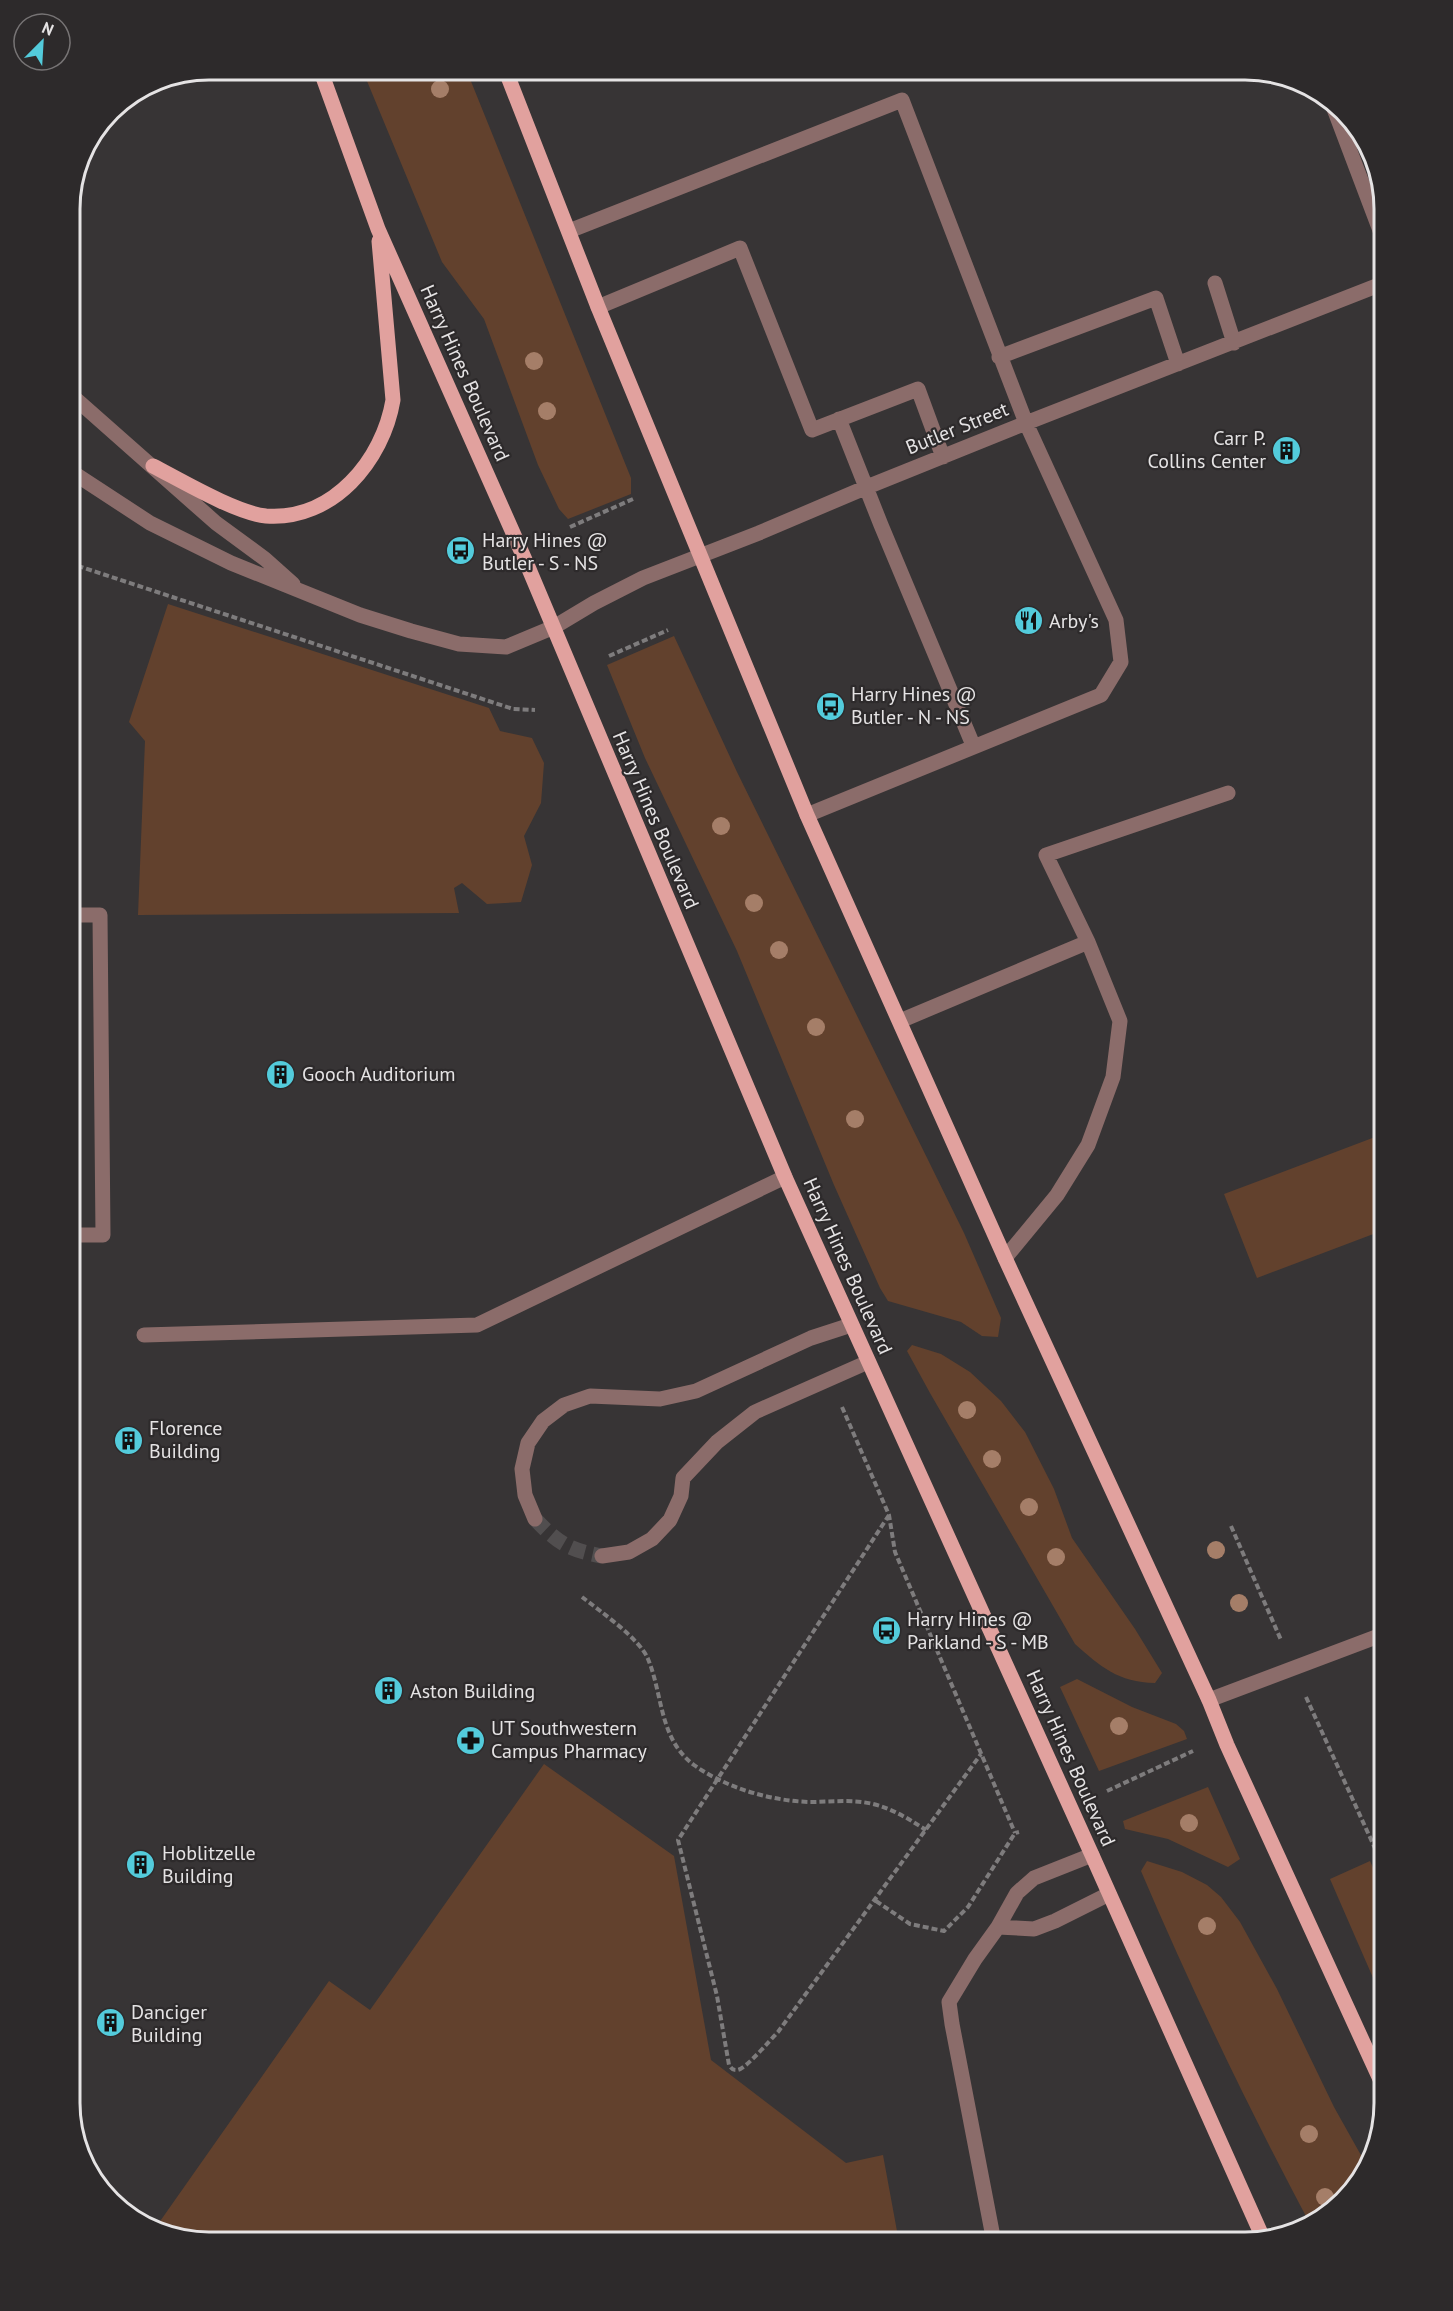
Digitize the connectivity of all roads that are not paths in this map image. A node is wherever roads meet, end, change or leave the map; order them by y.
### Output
1 (324, 80) edge
2 (509, 80) edge
3 (1340, 123) edge
4 (1373, 200) edge
5 (378, 229) junction
6 (569, 231) junction
7 (1215, 283) dead end
8 (1374, 287) edge
9 (598, 307) junction
10 (1234, 343) junction
11 (999, 357) junction
12 (1178, 364) junction
13 (80, 402) edge
14 (839, 419) junction
15 (1026, 423) junction
16 (944, 457) junction
17 (153, 466) junction
18 (80, 477) edge
19 (867, 487) junction
20 (700, 555) junction
21 (298, 590) junction
22 (554, 627) junction
23 (973, 745) junction
24 (1228, 793) dead end
25 (807, 815) junction
26 (80, 915) edge
27 (1088, 942) junction
28 (900, 1021) junction
29 (785, 1177) junction
30 (79, 1235) edge
31 (1005, 1258) junction
32 (851, 1325) junction
33 (144, 1335) dead end
34 (868, 1362) junction
35 (535, 1519) tunnel mouth
36 (602, 1556) tunnel mouth
37 (1374, 1638) edge
38 (1209, 1700) junction
39 (1092, 1855) junction
40 (1109, 1893) junction
41 (998, 1927) junction
42 (1374, 2066) edge
43 (1260, 2230) edge
44 (992, 2232) edge

1 - 5 main road, Harry Hines Boulevard
2 - 6 main road
3 - 4 street
5 - 17 main road
5 - 22 main road, Harry Hines Boulevard
6 - 9 main road
6 - 11 street
7 - 10 street
8 - 10 street, Butler Street
9 - 14 street
9 - 20 main road
10 - 12 street, Butler Street
11 - 12 street
11 - 15 street
12 - 15 street, Butler Street
13 - 17 street
14 - 16 street
14 - 19 street
15 - 16 street, Butler Street
15 - 23 street
16 - 19 street, Butler Street
17 - 21 street
18 - 21 street, Butler Street
19 - 20 street, Butler Street
19 - 23 street
20 - 22 street, Butler Street
20 - 25 main road
21 - 22 street, Butler Street
22 - 29 main road, Harry Hines Boulevard
23 - 25 street
24 - 27 street
25 - 28 main road
26 - 30 street
27 - 28 street
27 - 31 street
28 - 31 main road
29 - 32 main road, Harry Hines Boulevard
29 - 33 street
31 - 38 main road
32 - 34 main road, Harry Hines Boulevard
32 - 35 street
34 - 36 street
34 - 39 main road, Harry Hines Boulevard
37 - 38 street
38 - 42 main road
39 - 40 main road, Harry Hines Boulevard
39 - 41 street
40 - 41 street
40 - 43 main road, Harry Hines Boulevard
41 - 44 street

